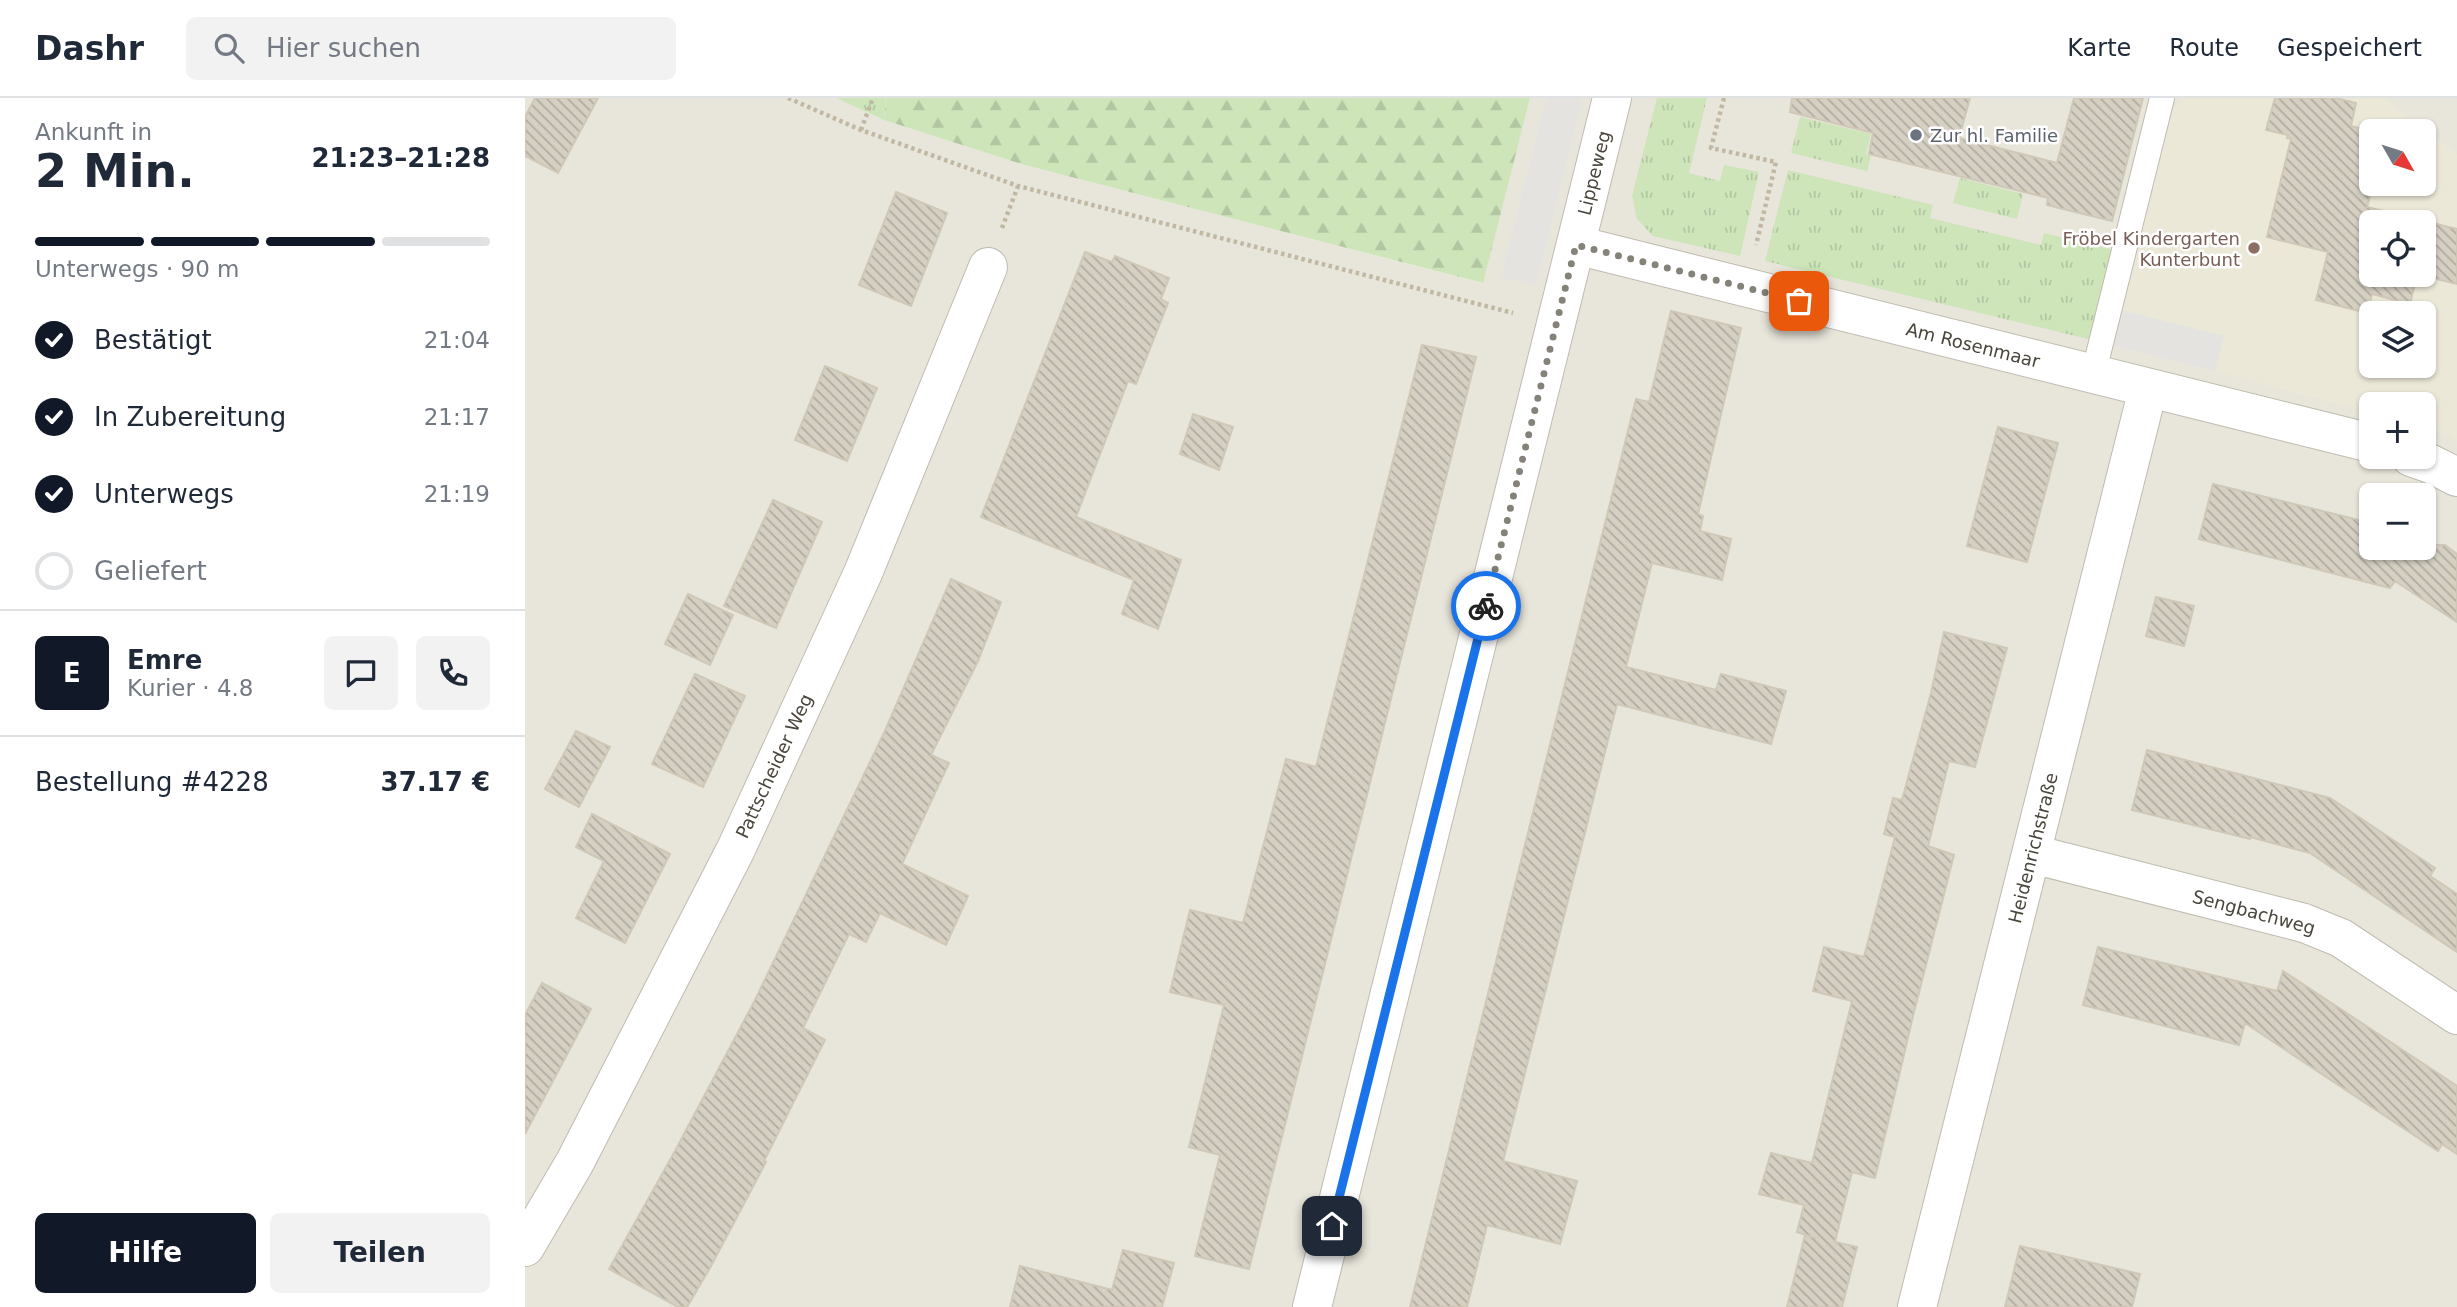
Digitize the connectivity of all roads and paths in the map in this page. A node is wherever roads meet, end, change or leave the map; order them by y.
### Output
1 (788, 98) edge
2 (873, 98) edge
3 (1612, 98) edge
4 (1724, 98) edge
5 (2162, 98) edge
6 (861, 130) junction
7 (1576, 245) junction
8 (988, 267) dead end
9 (1746, 288) junction
10 (1562, 305) junction
11 (2093, 375) junction
12 (2148, 389) junction
13 (2359, 440) edge
14 (2436, 466) edge
15 (2457, 477) edge
16 (2032, 854) junction
17 (2457, 1015) edge
18 (525, 1247) edge
19 (1312, 1307) edge
20 (1917, 1307) edge

1 - 6 path
2 - 6 path
3 - 7 street, Lippeweg
4 - 9 path
5 - 11 lane
6 - 10 path
7 - 9 street, Am Rosenmaar
7 - 10 street, Lippeweg
8 - 18 street, Pattscheider Weg
9 - 11 street, Am Rosenmaar
10 - 19 street, Lippeweg
11 - 12 street, Am Rosenmaar
12 - 13 street, Am Rosenmaar
12 - 16 street, Heidenrichstraße
14 - 15 street
16 - 17 street, Sengbachweg
16 - 20 street, Heidenrichstraße

